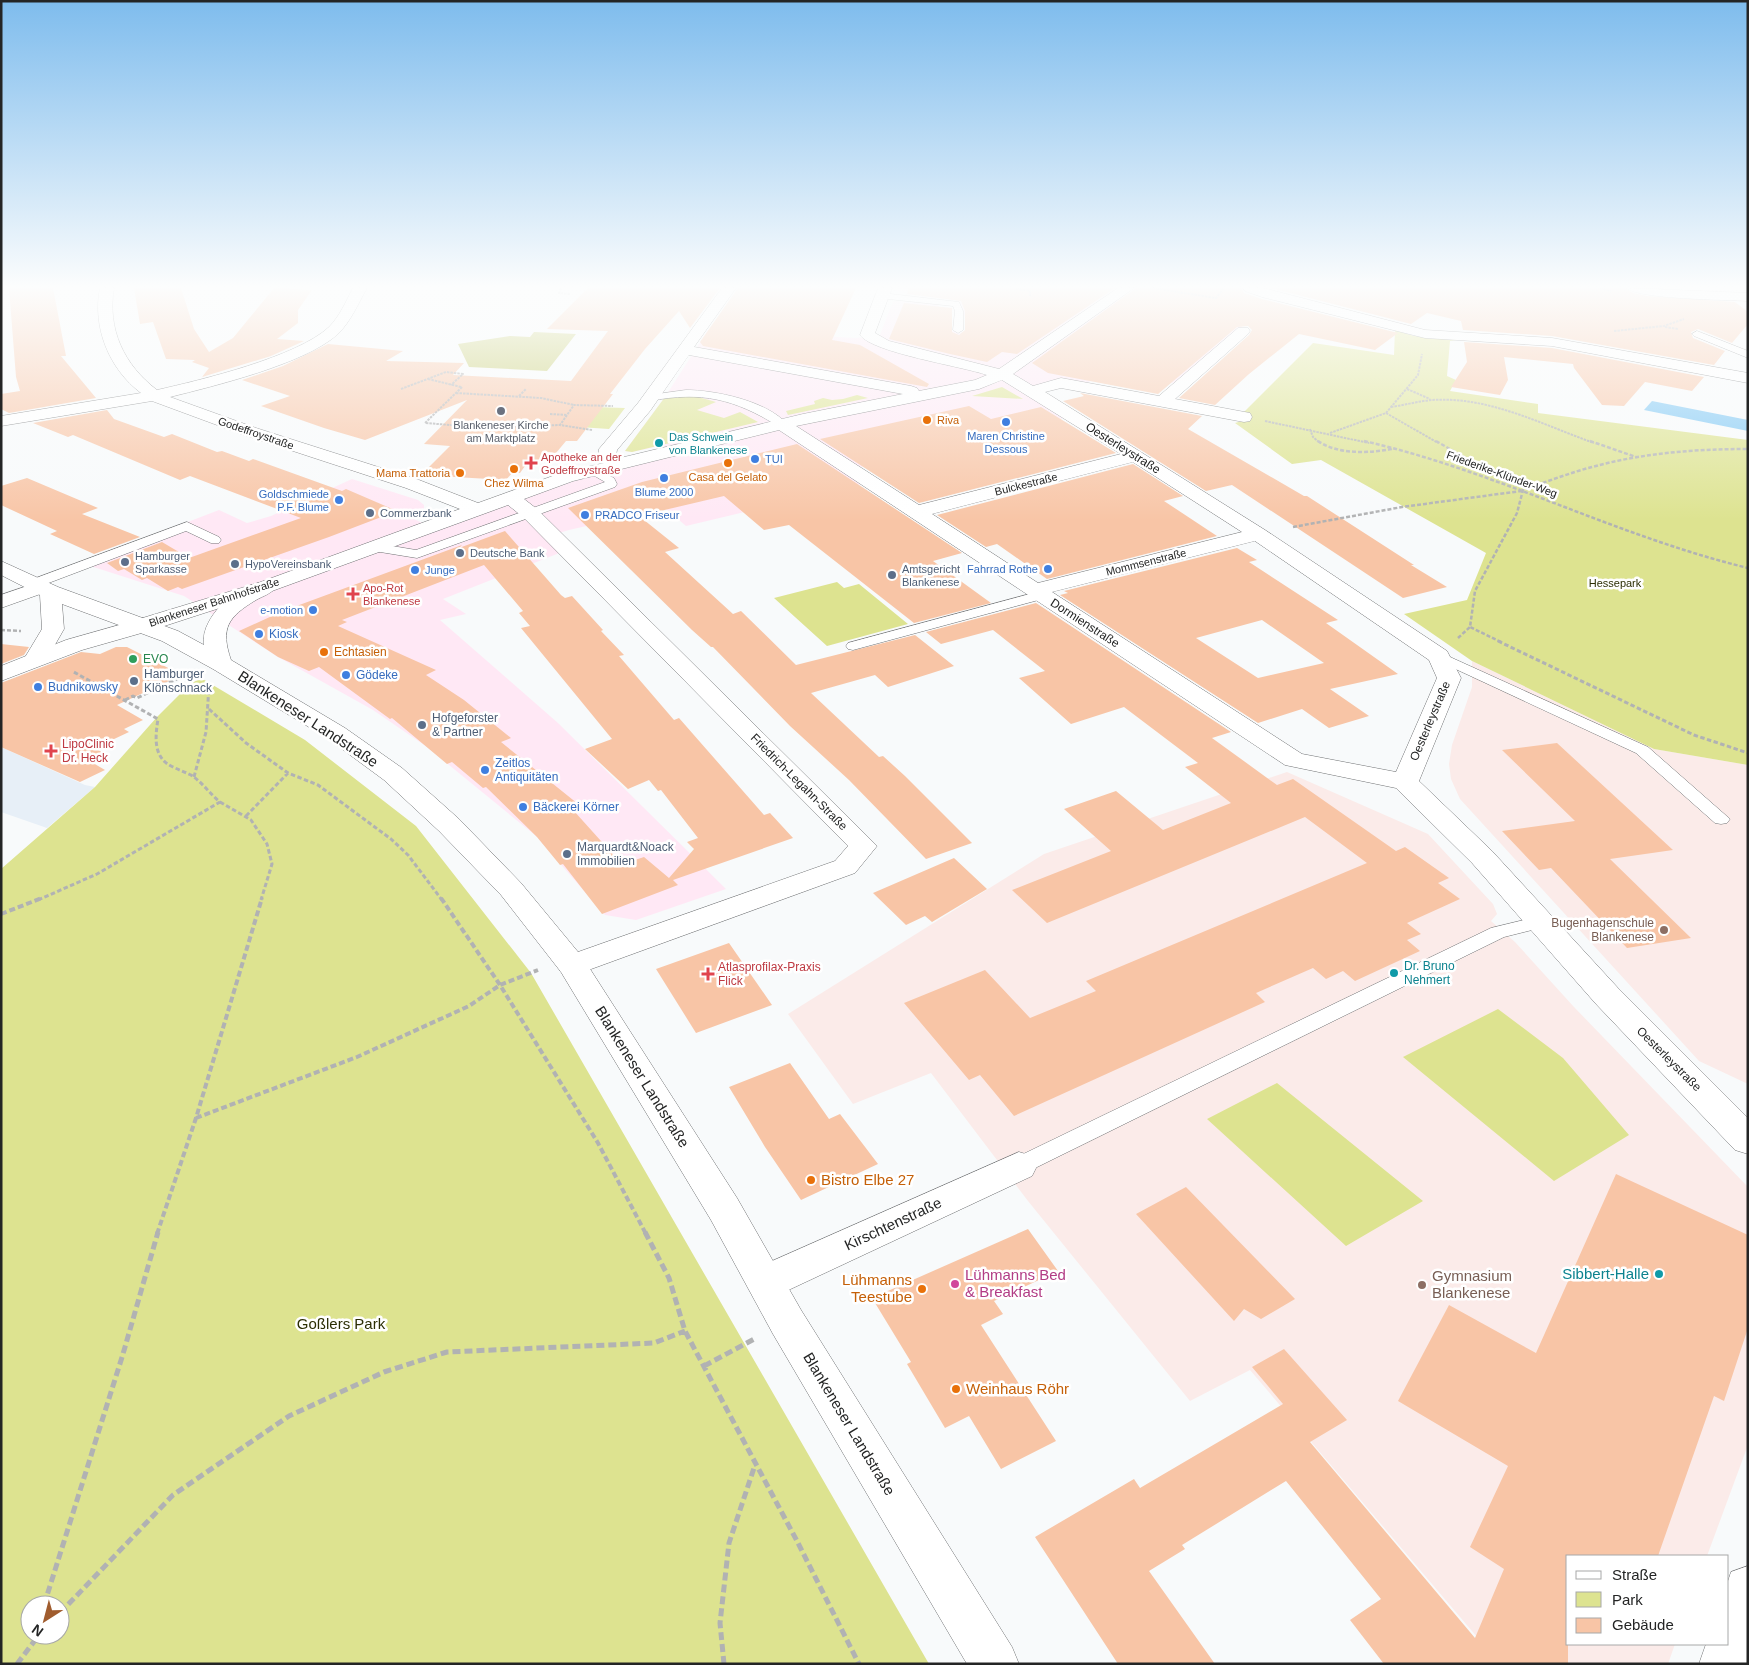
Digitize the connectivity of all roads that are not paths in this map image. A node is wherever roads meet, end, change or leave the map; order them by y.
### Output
1 (125, 366) edge
2 (261, 366) edge
3 (673, 366) edge
4 (770, 366) edge
5 (969, 366) edge
6 (1013, 366) edge
7 (1203, 366) edge
8 (1682, 366) edge
9 (1001, 374) junction
10 (1748, 378) edge
11 (1032, 391) junction
12 (155, 395) junction
13 (921, 396) junction
14 (647, 402) junction
15 (1162, 402) junction
16 (1244, 417) road end
17 (1, 421) edge
18 (782, 424) junction
19 (1136, 456) junction
20 (616, 464) junction
21 (592, 470) junction
22 (509, 497) junction
23 (476, 509) junction
24 (916, 512) junction
25 (530, 513) junction
26 (1258, 534) junction
27 (215, 540) dead end
28 (374, 547) junction
29 (1, 567) edge
30 (265, 587) junction
31 (41, 588) junction
32 (1038, 593) junction
33 (1, 602) edge
34 (144, 625) junction
35 (853, 646) dead end
36 (1439, 656) junction
37 (36, 659) junction
38 (207, 672) junction
39 (1, 674) edge
40 (1404, 782) junction
41 (1721, 819) dead end
42 (1541, 922) junction
43 (572, 965) junction
44 (1744, 1131) edge
45 (1019, 1166) joint
46 (766, 1282) junction
47 (1748, 1589) edge
48 (995, 1664) edge
49 (1723, 1664) edge

1 - 12 street, Godeffroystraße
2 - 12 street
3 - 14 street
4 - 13 street
5 - 9 street, Oesterleystraße
6 - 9 street, Blankeneser Bahnhofstraße
7 - 15 street
8 - 10 street
9 - 11 street, Oesterleystraße
9 - 13 street, Blankeneser Bahnhofstraße
11 - 15 street
11 - 19 street, Oesterleystraße
12 - 17 street
12 - 23 street, Godeffroystraße
13 - 18 street, Blankeneser Bahnhofstraße
14 - 18 lane
14 - 20 street
15 - 16 street
18 - 20 street, Blankeneser Bahnhofstraße
18 - 24 street, Dormienstraße
19 - 24 street, Bulckestraße
19 - 26 street, Oesterleystraße
20 - 21 street, Blankeneser Bahnhofstraße
21 - 22 street, Blankeneser Bahnhofstraße
21 - 25 lane
22 - 23 street, Blankeneser Bahnhofstraße
22 - 25 street, Friedrich-Legahn-Straße
23 - 28 street, Blankeneser Bahnhofstraße
24 - 32 street, Dormienstraße
25 - 28 lane
25 - 43 street, Friedrich-Legahn-Straße
26 - 32 street, Mommsenstraße
26 - 36 street, Oesterleystraße
27 - 31 lane
28 - 30 street, Blankeneser Bahnhofstraße
29 - 31 street, Blankeneser Landstraße
30 - 34 street, Blankeneser Bahnhofstraße
30 - 38 street
31 - 33 street
31 - 34 street, Blankeneser Landstraße
31 - 37 street
32 - 35 lane
32 - 40 street, Dormienstraße
34 - 37 street, Blankeneser Bahnhofstraße
34 - 38 street, Blankeneser Landstraße
36 - 40 street, Oesterleystraße
36 - 41 lane
37 - 39 street, Blankeneser Bahnhofstraße
38 - 43 street, Blankeneser Landstraße
40 - 42 street, Oesterleystraße
42 - 44 street, Oesterleystraße
42 - 45 lane
43 - 46 street, Blankeneser Landstraße
45 - 46 street, Kirschtenstraße
46 - 48 street, Blankeneser Landstraße
47 - 49 street

